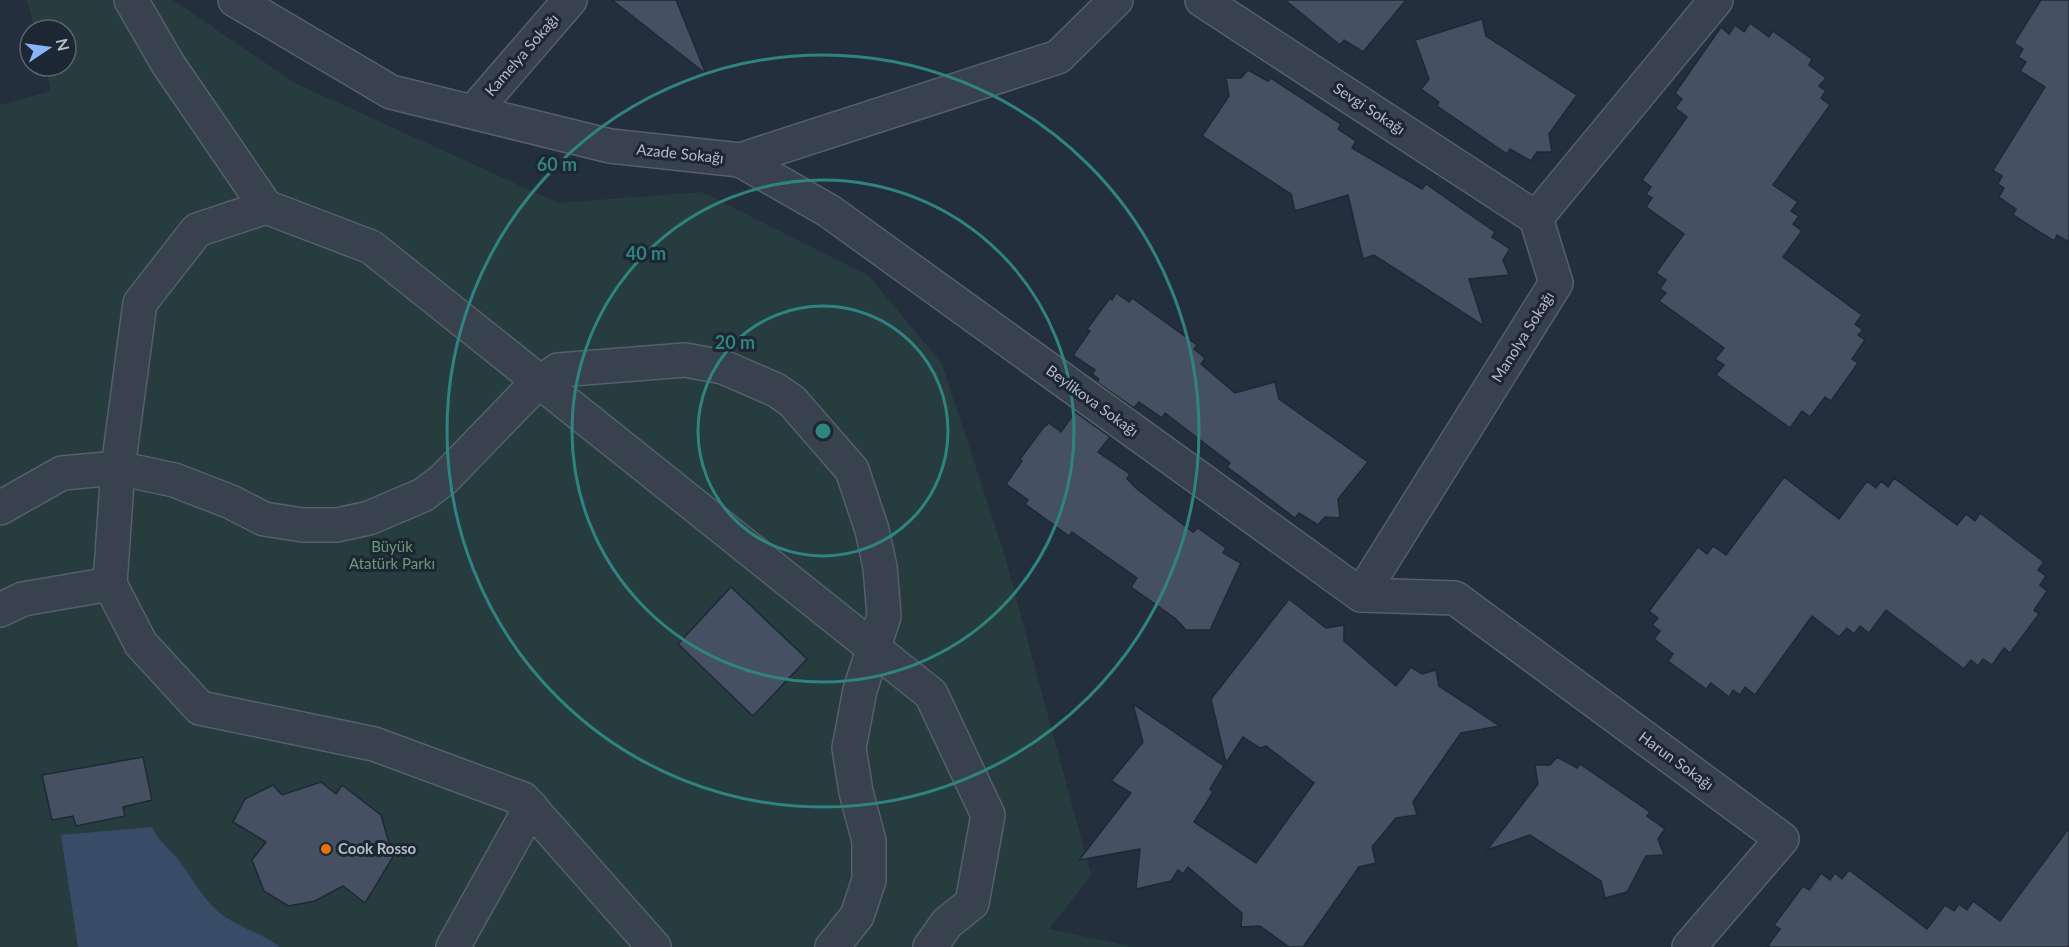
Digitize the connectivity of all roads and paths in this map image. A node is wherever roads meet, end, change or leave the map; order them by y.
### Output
1 (131, 0) edge
2 (235, 0) edge
3 (570, 0) edge
4 (1116, 0) edge
5 (1202, 0) edge
6 (1716, 0) edge
7 (474, 111) junction
8 (740, 160) junction
9 (266, 207) junction
10 (1536, 218) junction
11 (540, 381) junction
12 (118, 468) junction
13 (0, 508) edge
14 (110, 584) junction
15 (1360, 596) junction
16 (0, 610) edge
17 (875, 649) junction
18 (531, 807) junction
19 (453, 947) edge
20 (654, 947) edge
21 (832, 947) edge
22 (930, 947) edge
23 (1689, 947) edge

1 - 9 street
2 - 7 street, Azade Sokağı
3 - 7 street, Kamelya Sokağı
4 - 8 street, Azade Sokağı
5 - 10 street, Sevgi Sokağı
6 - 10 street
7 - 8 street, Azade Sokağı
8 - 15 street, Beylikova Sokağı
9 - 11 street
9 - 12 street
10 - 15 street, Manolya Sokağı
11 - 12 street
11 - 17 street
11 - 17 street
12 - 13 street
12 - 14 street
14 - 16 street
14 - 18 street
15 - 23 street, Harun Sokağı
17 - 21 street
17 - 22 street
18 - 19 street
18 - 20 street

